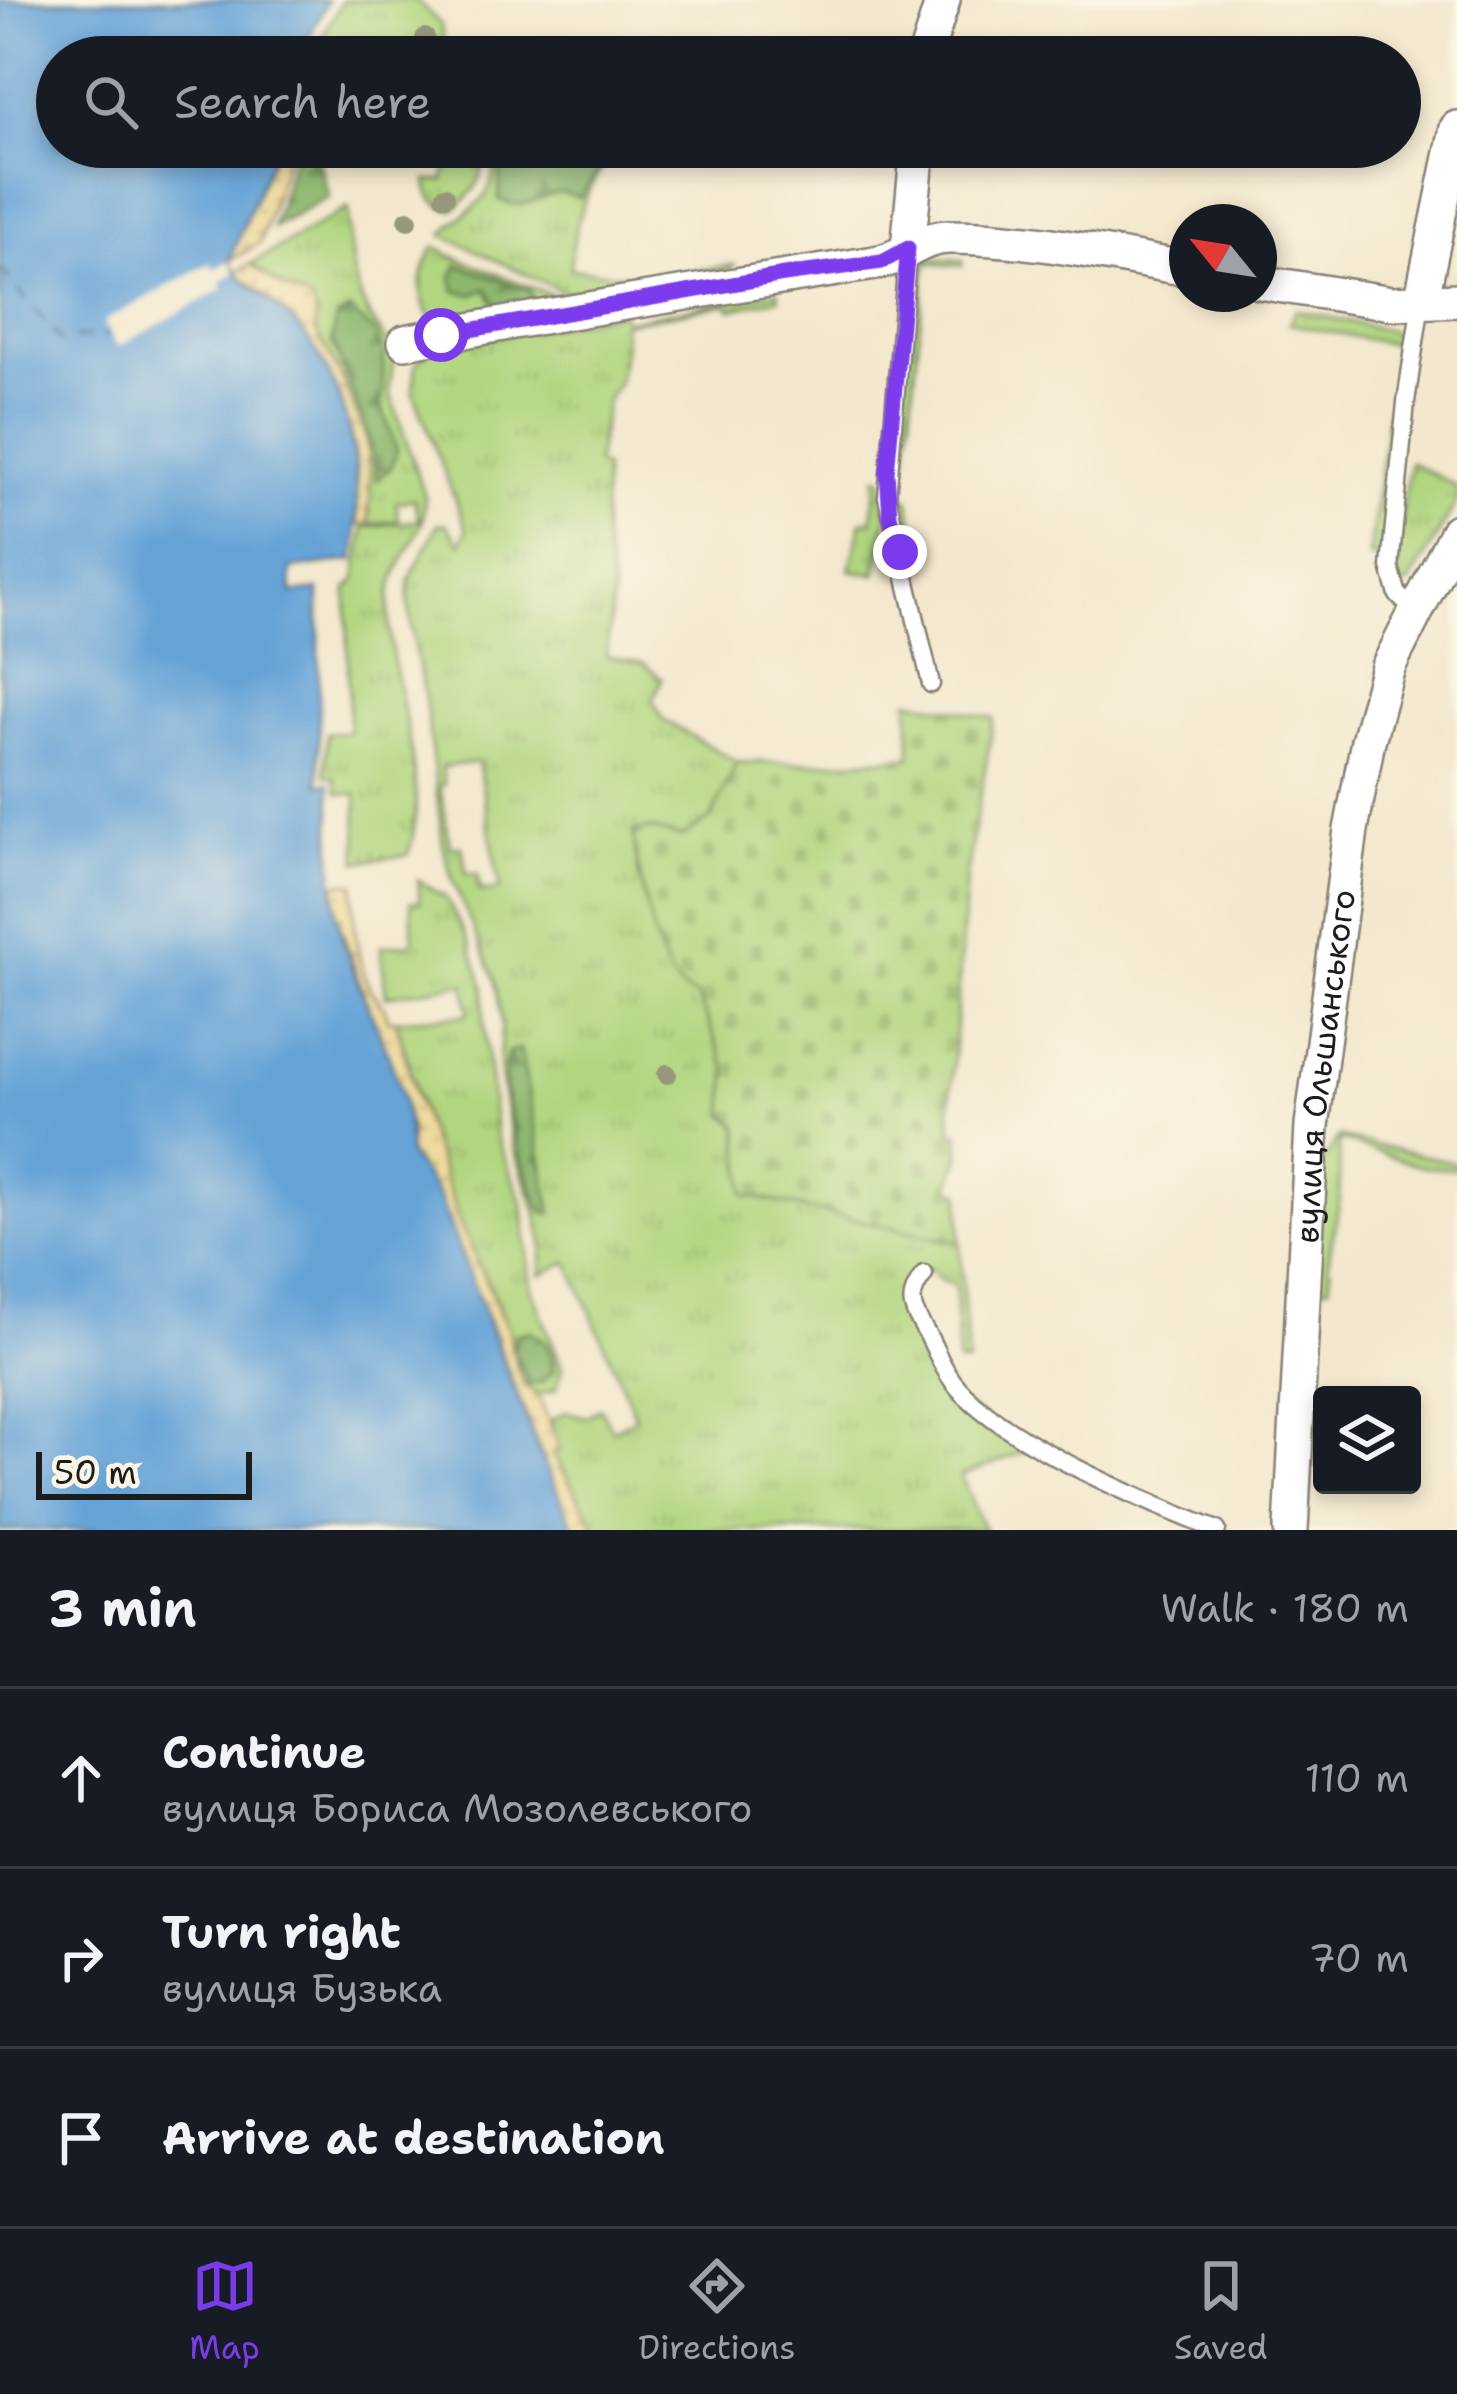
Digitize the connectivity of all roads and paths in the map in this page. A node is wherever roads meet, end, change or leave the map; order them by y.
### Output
1 (944, 0) edge
2 (932, 36) edge
3 (1457, 128) edge
4 (916, 168) edge
5 (908, 248) junction
6 (1169, 265) edge
7 (1277, 285) edge
8 (1457, 300) edge
9 (1421, 302) junction
10 (405, 342) dead end
11 (1457, 531) edge
12 (1413, 610) junction
13 (932, 684) dead end
14 (924, 1274) dead end
15 (1217, 1530) edge
16 (1291, 1530) edge

1 - 2 street
3 - 9 street
4 - 5 street
5 - 6 street
5 - 10 street
5 - 13 lane
7 - 9 street
8 - 9 street
9 - 12 lane
11 - 12 street, вулиця Ольшанського
12 - 16 street, вулиця Ольшанського
14 - 15 lane

